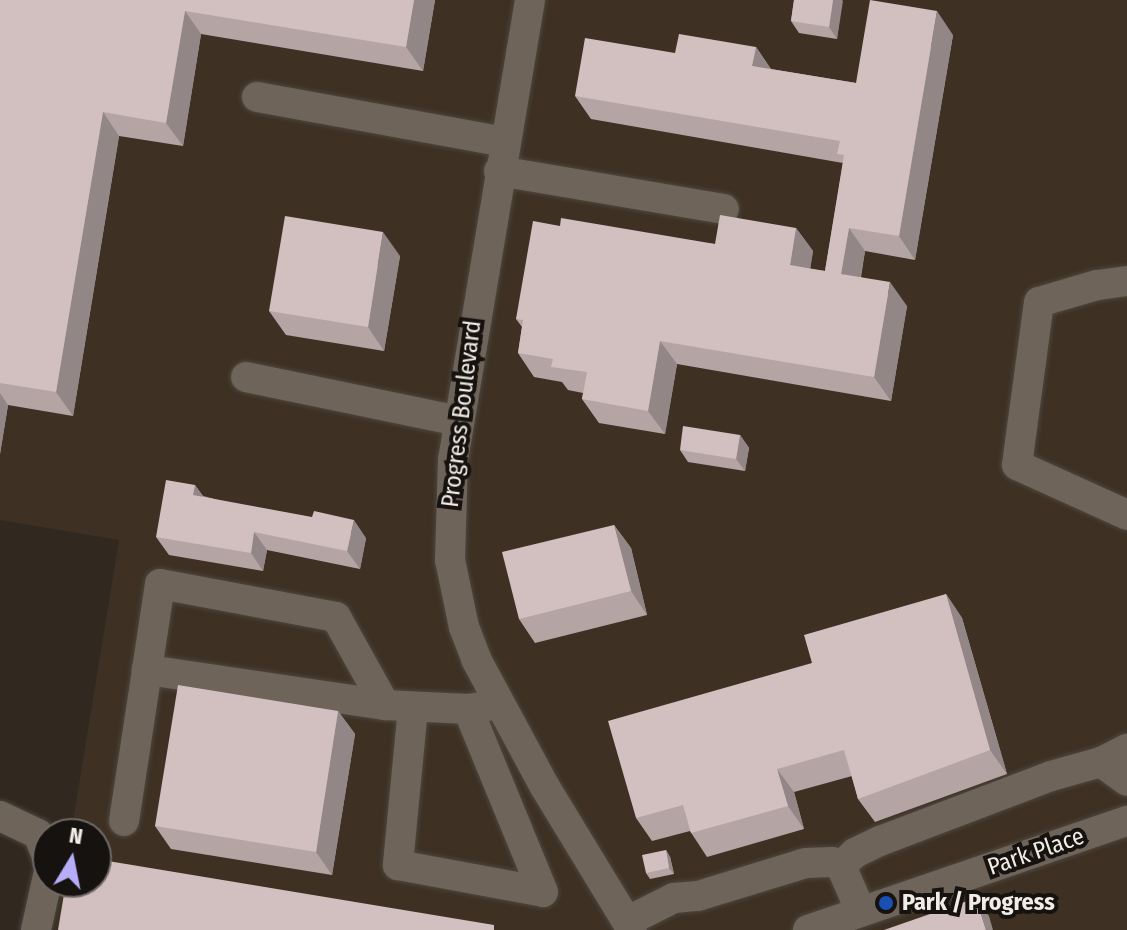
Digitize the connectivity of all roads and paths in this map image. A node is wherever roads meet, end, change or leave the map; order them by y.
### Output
1 (530, 0) edge
2 (257, 97) dead end
3 (504, 142) junction
4 (499, 171) junction
5 (724, 209) dead end
6 (1127, 281) edge
7 (246, 377) dead end
8 (458, 421) junction
9 (1127, 515) edge
10 (147, 670) junction
11 (499, 704) junction
12 (399, 707) junction
13 (468, 709) junction
14 (1114, 756) edge
15 (1127, 781) edge
16 (0, 816) edge
17 (124, 821) dead end
18 (1127, 821) edge
19 (32, 831) edge
20 (841, 866) junction
21 (43, 898) edge
22 (861, 912) junction
23 (630, 926) edge
24 (36, 930) edge
25 (808, 930) edge

1 - 3 street, Progress Boulevard
2 - 3 street
3 - 4 street, Progress Boulevard
4 - 5 street
4 - 8 street, Progress Boulevard
6 - 9 street
7 - 8 street
8 - 11 street, Progress Boulevard
10 - 12 street
10 - 12 street
10 - 17 street
11 - 13 street
11 - 23 street, Progress Boulevard
12 - 13 street
12 - 13 street
14 - 15 street
14 - 20 street
16 - 19 street
18 - 22 street, Park Place
20 - 22 street
20 - 23 street
21 - 24 street
22 - 25 street, Park Place

